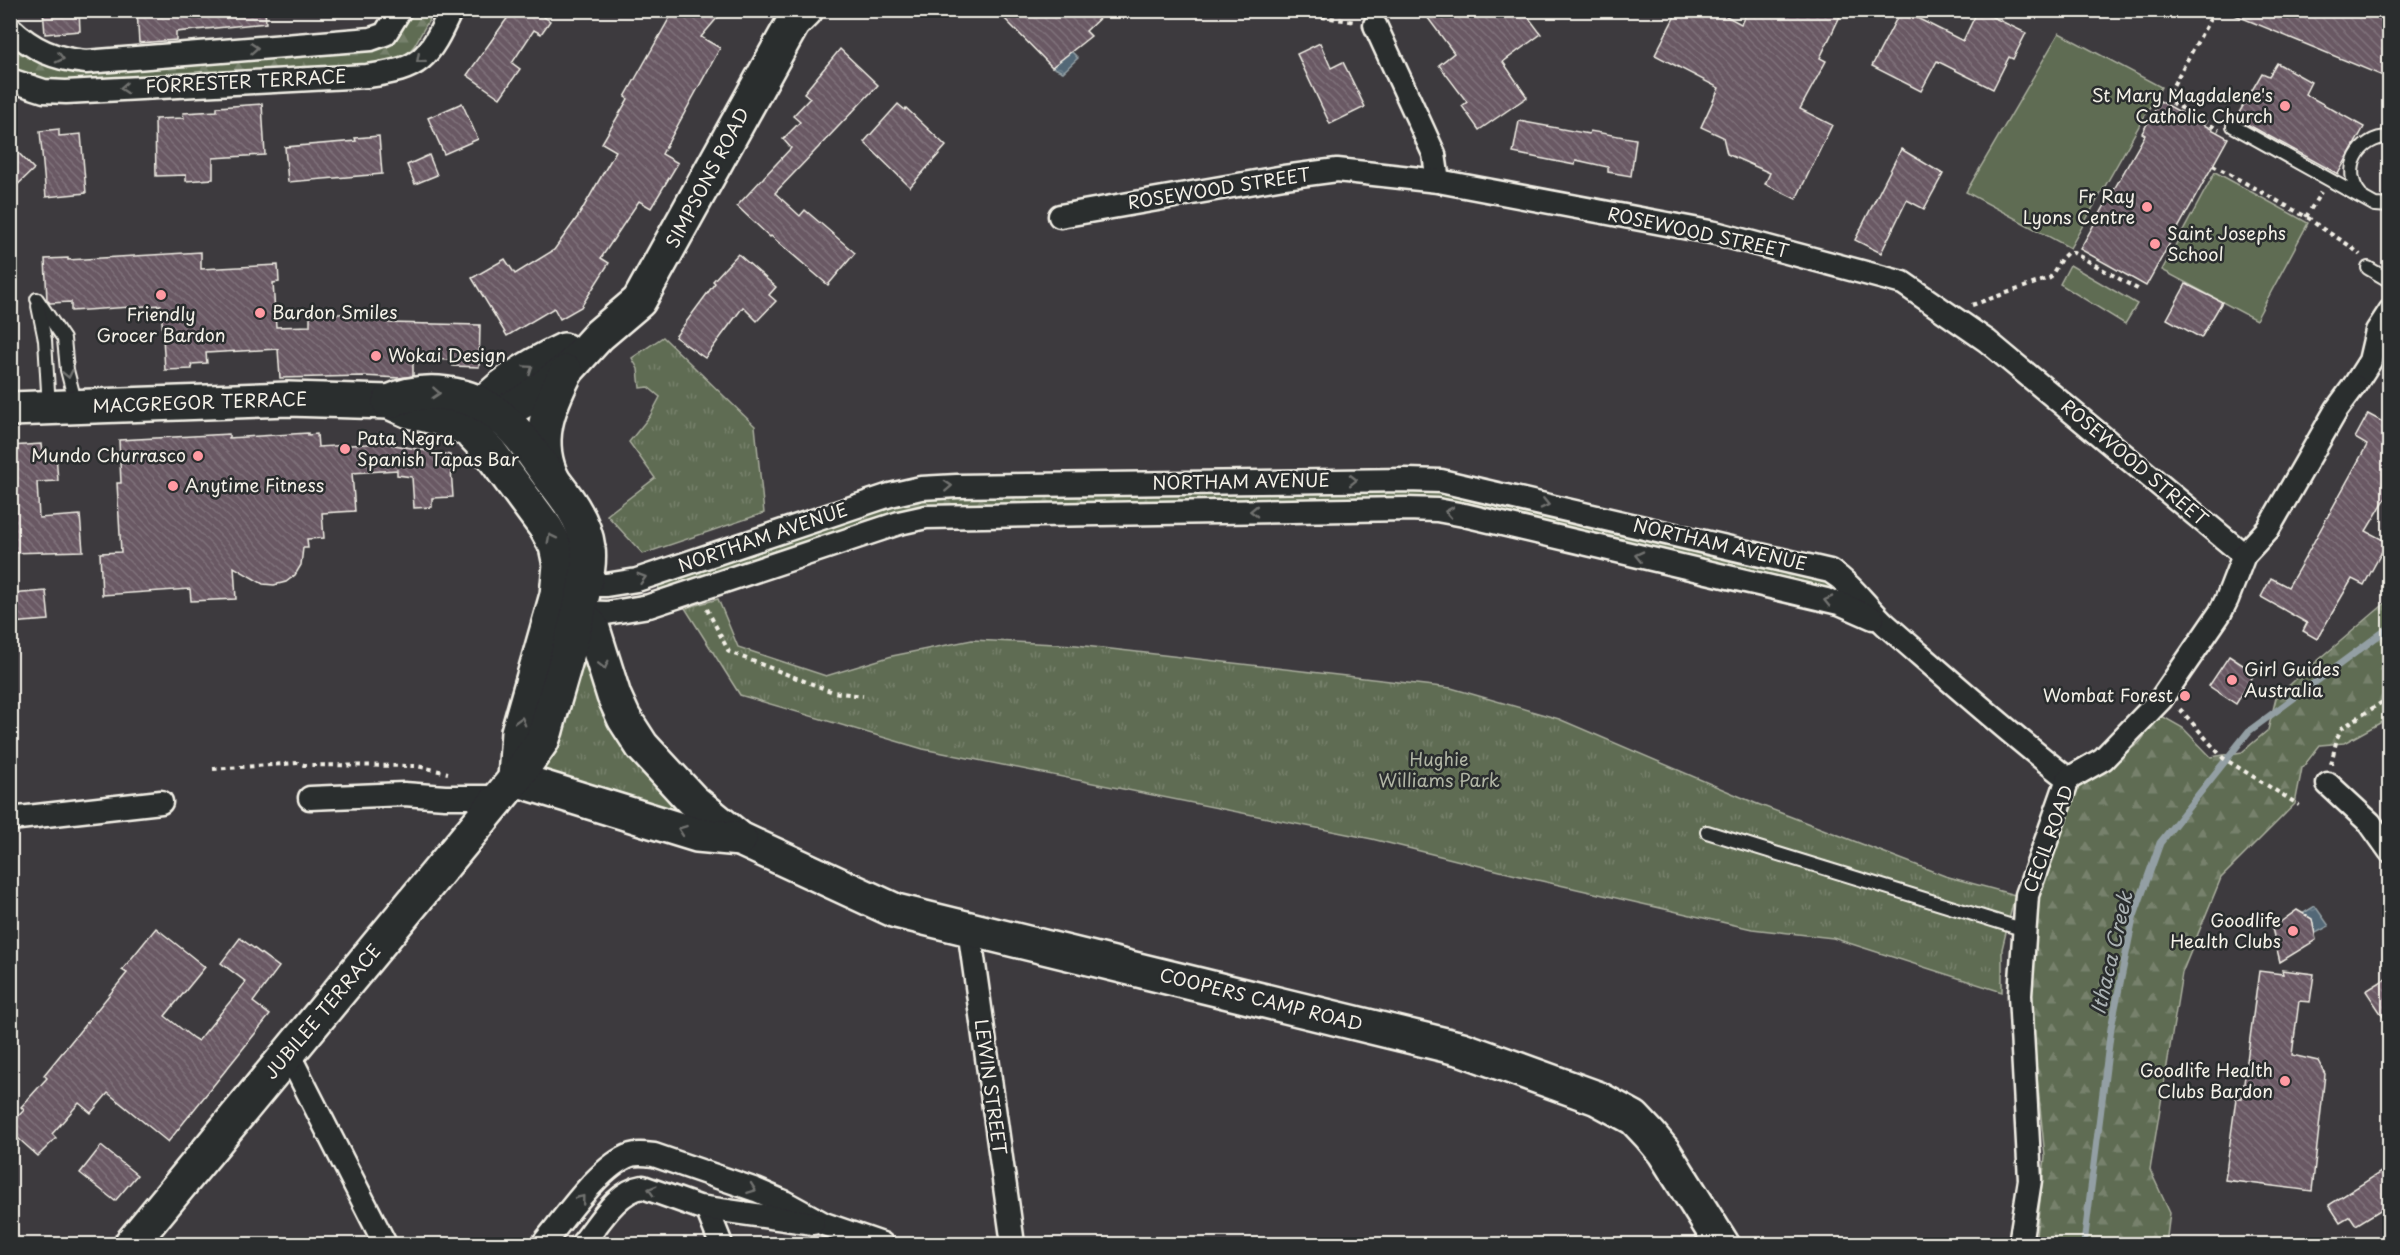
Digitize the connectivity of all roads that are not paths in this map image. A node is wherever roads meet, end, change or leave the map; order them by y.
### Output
1 (400, 10) edge
2 (451, 10) edge
3 (806, 10) edge
4 (1375, 25) road end
5 (10, 28) edge
6 (10, 81) edge
7 (2233, 126) dead end
8 (2390, 137) edge
9 (1438, 181) junction
10 (2362, 196) junction
11 (2390, 206) edge
12 (1060, 216) dead end
13 (2368, 268) dead end
14 (2390, 281) edge
15 (2390, 311) edge
16 (2390, 329) edge
17 (599, 335) junction
18 (64, 339) junction
19 (45, 340) junction
20 (568, 368) junction
21 (2354, 386) junction
22 (63, 408) junction
23 (10, 409) edge
24 (478, 419) junction
25 (553, 480) junction
26 (2244, 555) junction
27 (574, 602) junction
28 (1883, 622) junction
29 (2068, 779) junction
30 (2328, 784) road end
31 (508, 788) junction
32 (310, 798) dead end
33 (161, 802) dead end
34 (10, 819) edge
35 (1707, 832) dead end
36 (740, 839) junction
37 (2390, 851) edge
38 (969, 929) junction
39 (2025, 930) junction
40 (288, 1053) junction
41 (707, 1209) junction
42 (824, 1224) junction
43 (131, 1245) edge
44 (385, 1245) edge
45 (543, 1245) edge
46 (582, 1245) edge
47 (721, 1245) edge
48 (882, 1245) edge
49 (1013, 1245) edge
50 (1722, 1245) edge
51 (2020, 1245) edge

5 -> 1 street, FORRESTER TERRACE
2 -> 6 street, FORRESTER TERRACE
3 - 17 main road, SIMPSONS ROAD
4 - 9 street
7 - 10 lane
8 - 10 lane
9 - 12 street, ROSEWOOD STREET
9 - 26 street, ROSEWOOD STREET
10 - 11 lane
13 - 14 lane
15 - 21 street, CECIL ROAD
16 - 21 street, CECIL ROAD
17 - 20 main road, SIMPSONS ROAD
24 -> 17 main road, SIMPSONS ROAD
18 - 19 lane
18 - 19 lane
18 -> 22 lane
19 - 22 lane
20 - 24 main road, SIMPSONS ROAD
20 - 25 main road
21 - 26 street, CECIL ROAD
22 - 23 main road, MACGREGOR TERRACE
22 - 24 main road, MACGREGOR TERRACE
24 - 25 main road
27 -> 24 main road
25 - 27 main road
26 - 29 street, CECIL ROAD
28 -> 27 street, NORTHAM AVENUE
27 -> 28 street, NORTHAM AVENUE
27 - 31 main road
27 -> 36 main road, COOPERS CAMP ROAD
28 - 29 street, NORTHAM AVENUE
29 - 39 street, CECIL ROAD
30 - 37 street
31 - 32 street
36 -> 31 main road, COOPERS CAMP ROAD
31 - 40 main road, JUBILEE TERRACE
33 - 34 street
35 - 39 lane
36 - 38 main road, COOPERS CAMP ROAD
38 - 49 street, LEWIN STREET
38 - 50 main road, COOPERS CAMP ROAD
39 - 51 street, CECIL ROAD
40 - 43 main road, JUBILEE TERRACE
40 - 44 street
41 - 42 street
41 -> 46 street
41 - 47 street
45 -> 42 street
42 - 48 street

